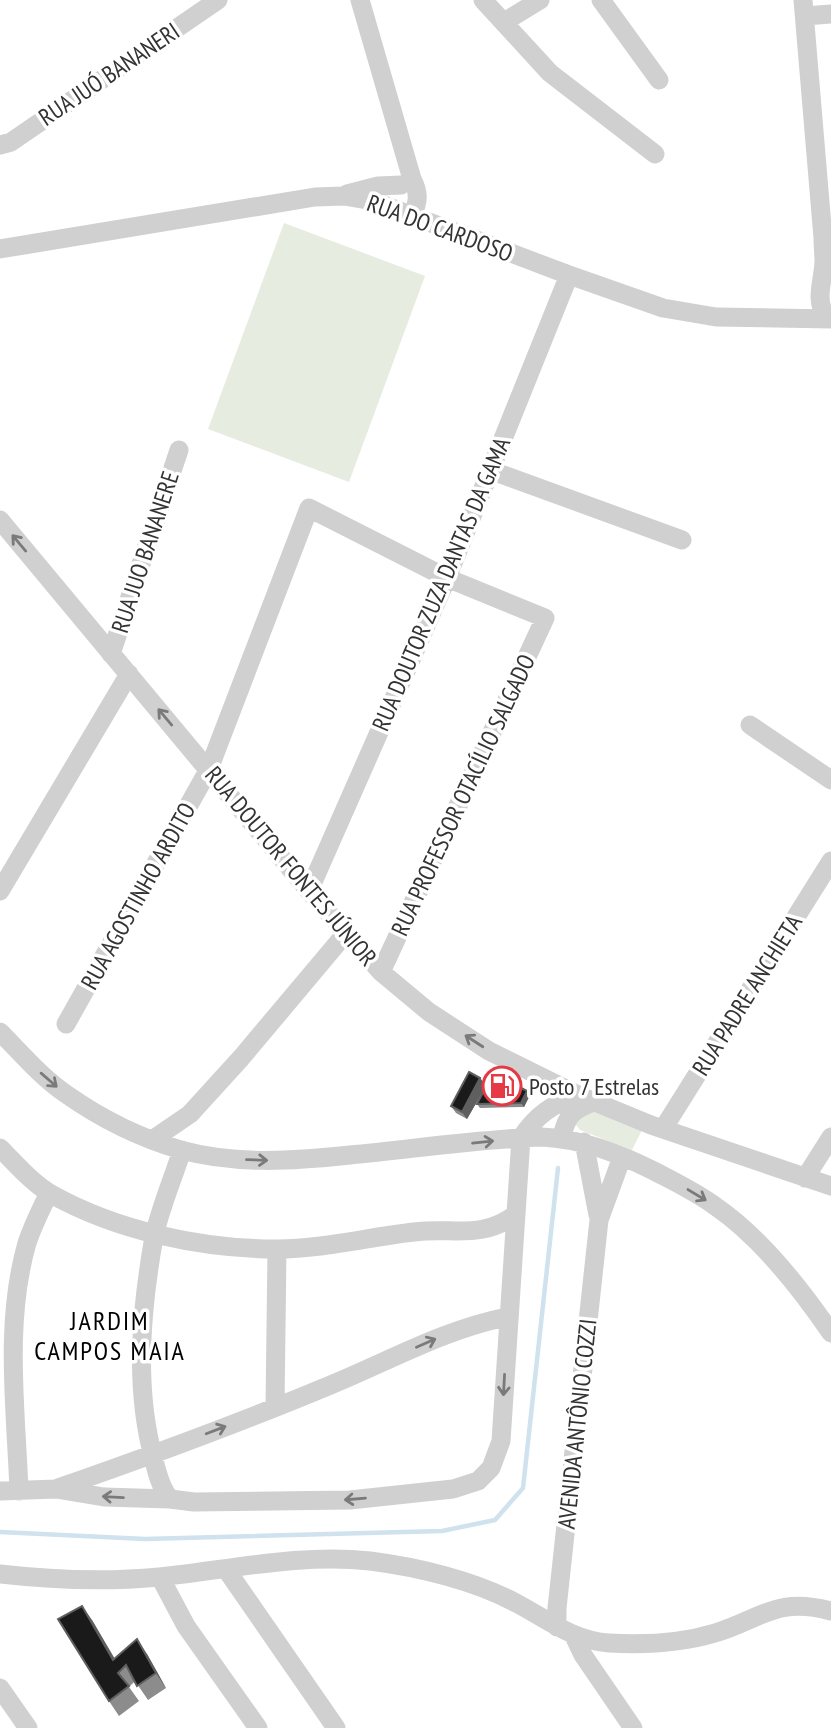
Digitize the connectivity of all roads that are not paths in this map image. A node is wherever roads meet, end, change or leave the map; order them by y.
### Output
1 (218, 0) edge
2 (360, 0) edge
3 (484, 0) edge
4 (540, 0) edge
5 (601, 0) edge
6 (804, 8) edge
7 (831, 14) edge
8 (503, 22) junction
9 (659, 80) dead end
10 (0, 145) edge
11 (655, 154) dead end
12 (410, 184) junction
13 (344, 196) junction
14 (393, 208) junction
15 (412, 215) junction
16 (440, 226) junction
17 (827, 236) edge
18 (0, 248) edge
19 (827, 265) edge
20 (569, 275) junction
21 (825, 292) edge
22 (829, 318) edge
23 (790, 319) junction
24 (179, 450) dead end
25 (490, 470) junction
26 (0, 520) edge
27 (682, 540) dead end
28 (447, 578) junction
29 (111, 654) junction
30 (129, 674) junction
31 (750, 725) dead end
32 (209, 769) junction
33 (831, 780) edge
34 (831, 861) edge
35 (0, 891) edge
36 (309, 891) junction
37 (346, 933) junction
38 (381, 972) junction
39 (66, 1024) dead end
40 (0, 1032) edge
41 (587, 1098) junction
42 (657, 1127) junction
43 (831, 1137) edge
44 (521, 1138) junction
45 (562, 1138) junction
46 (152, 1140) junction
47 (584, 1142) junction
48 (0, 1148) edge
49 (182, 1150) junction
50 (629, 1160) junction
51 (806, 1178) junction
52 (831, 1186) edge
53 (49, 1193) junction
54 (516, 1214) junction
55 (599, 1220) junction
56 (482, 1231) junction
57 (155, 1235) junction
58 (277, 1249) junction
59 (513, 1258) junction
60 (507, 1317) junction
61 (831, 1333) edge
62 (275, 1407) junction
63 (153, 1455) junction
64 (56, 1489) junction
65 (10, 1491) edge
66 (170, 1499) junction
67 (226, 1569) junction
68 (0, 1574) edge
69 (160, 1577) junction
70 (829, 1613) edge
71 (565, 1631) junction
72 (607, 1643) junction
73 (602, 1684) junction
74 (0, 1688) edge
75 (28, 1728) edge
76 (258, 1728) edge
77 (336, 1728) edge
78 (634, 1728) edge

1 - 10 street, RUA JUÓ BANANERI
2 - 12 street
3 - 8 street
4 - 8 street
5 - 9 street
6 - 7 street
6 - 17 street
8 - 11 street
12 - 13 street
12 - 14 street
12 - 15 street
12 - 16 street
13 - 14 street, RUA DO CARDOSO
13 - 18 street, RUA DO CARDOSO
14 - 15 street, RUA DO CARDOSO
15 - 16 street, RUA DO CARDOSO
16 - 20 street, RUA DO CARDOSO
17 - 19 street
19 - 21 street
20 - 23 street, RUA DO CARDOSO
20 - 25 street, RUA DOUTOR ZUZA DANTAS DA GAMA
21 - 22 street
21 - 23 street
22 - 23 street, RUA DO CARDOSO
24 - 29 street, RUA JUO BANANERE
25 - 27 street
25 - 28 street, RUA DOUTOR ZUZA DANTAS DA GAMA
29 -> 26 street, RUA DOUTOR FONTES JÚNIOR
28 - 32 street, RUA AGOSTINHO ARDITO
28 - 36 street, RUA DOUTOR ZUZA DANTAS DA GAMA
28 - 38 street, RUA PROFESSOR OTACÍLIO SALGADO
29 - 30 street, RUA DOUTOR FONTES JÚNIOR
32 -> 30 street, RUA DOUTOR FONTES JÚNIOR
30 - 35 street
31 - 33 street
32 - 36 street, RUA DOUTOR FONTES JÚNIOR
32 - 39 street, RUA AGOSTINHO ARDITO
34 - 42 street, RUA PADRE ANCHIETA
36 - 37 street, RUA DOUTOR FONTES JÚNIOR
37 - 38 street, RUA DOUTOR FONTES JÚNIOR
37 - 46 street
41 -> 38 street, RUA DOUTOR FONTES JÚNIOR
40 -> 46 street
41 - 42 street, RUA DOUTOR FONTES JÚNIOR
41 - 44 street
41 - 45 street
42 - 51 street, RUA DOUTOR FONTES JÚNIOR
43 - 51 street
44 - 45 street
49 -> 44 street
44 - 54 street
45 - 47 street
46 - 49 street
47 - 50 street
47 - 55 street, AVENIDA ANTÔNIO COZZI
48 - 53 street
49 - 57 street
50 - 55 street, AVENIDA ANTÔNIO COZZI
50 -> 61 street
51 - 52 street, RUA DOUTOR FONTES JÚNIOR
53 - 57 street
53 - 65 street
54 - 56 street
54 - 59 street
55 - 71 street, AVENIDA ANTÔNIO COZZI
56 - 58 street
56 - 59 street
57 - 58 street
57 - 63 street
58 - 62 street
59 - 60 street
62 -> 60 street
60 -> 66 street
63 -> 62 street
63 - 64 street
63 - 66 street
64 - 65 street
66 -> 64 street
67 - 69 street
67 - 71 street
67 - 77 street
68 - 69 street
69 - 76 street
70 - 72 street
71 - 72 street
71 - 73 street
72 - 73 street
73 - 78 street
74 - 75 street

